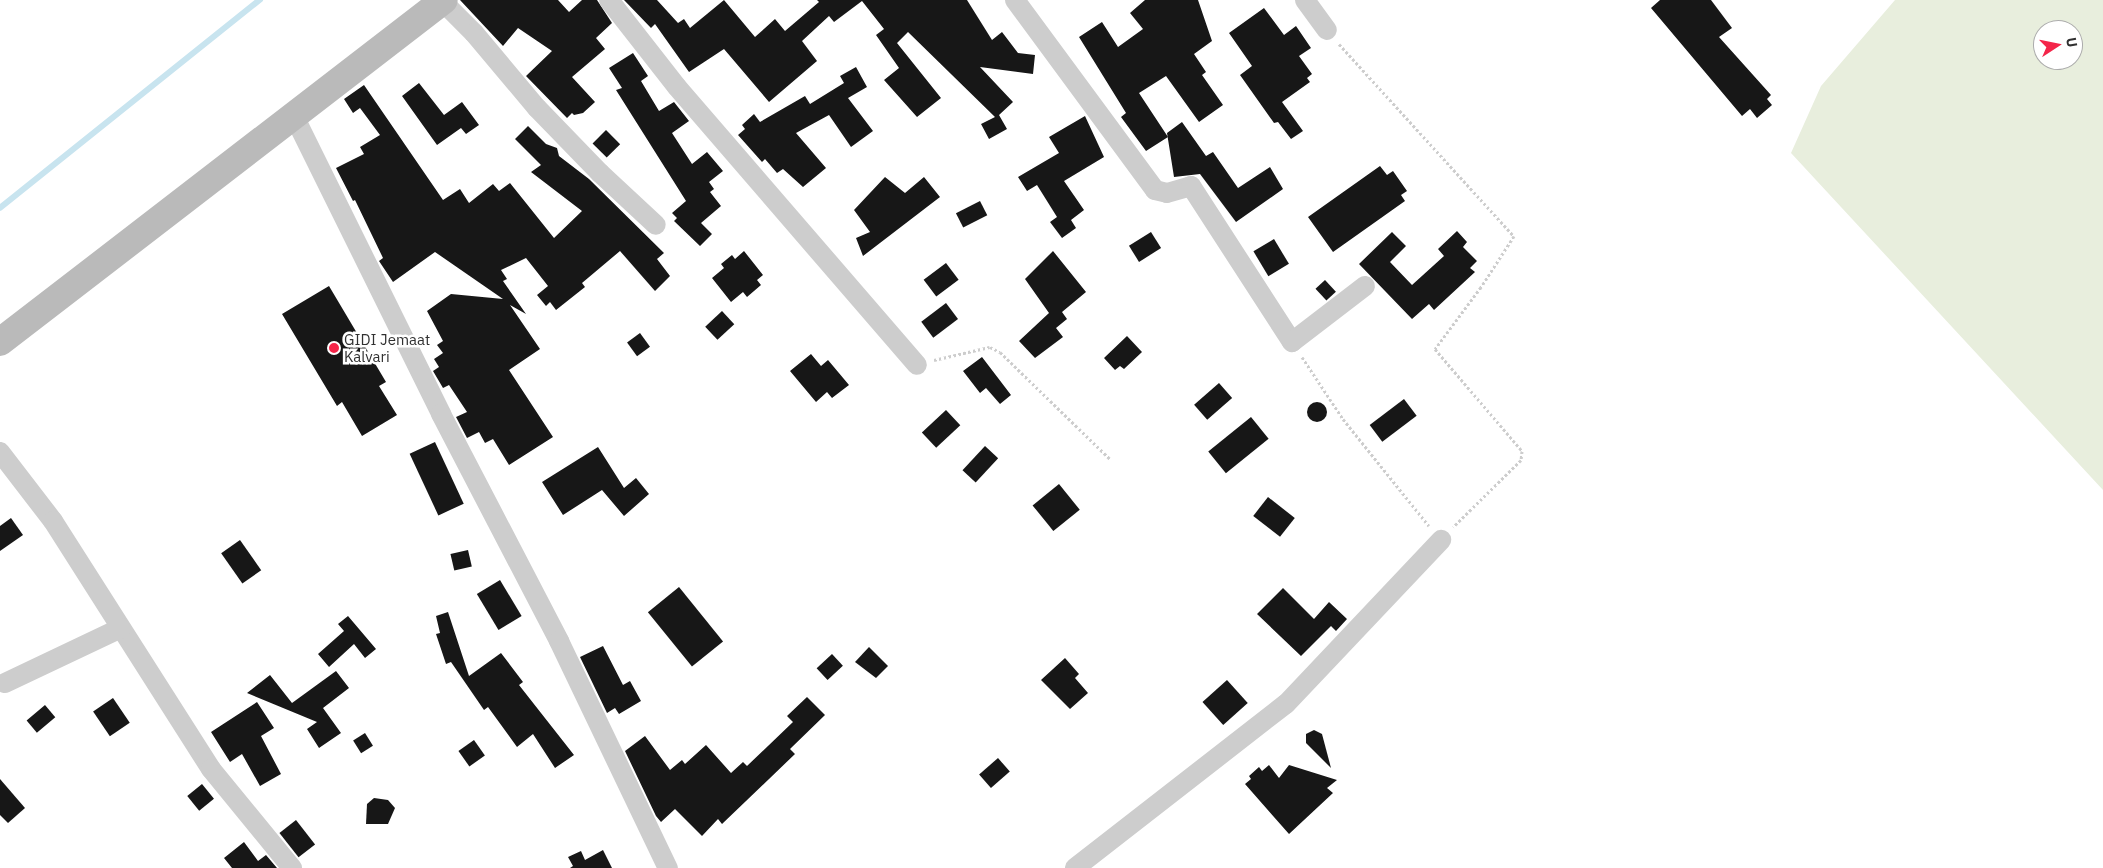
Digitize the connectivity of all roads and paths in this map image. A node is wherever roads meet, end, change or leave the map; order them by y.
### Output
1 (609, 0) edge
2 (1015, 0) edge
3 (1305, 0) edge
4 (443, 1) edge
5 (1327, 30) joint
6 (293, 114) junction
7 (656, 224) dead end
8 (1365, 286) dead end
9 (0, 342) edge
10 (1292, 342) junction
11 (917, 365) joint
12 (0, 452) edge
13 (1110, 459) dead end
14 (1441, 540) junction
15 (122, 628) junction
16 (2, 684) edge
17 (292, 868) edge
18 (668, 868) edge
19 (1075, 868) edge

1 - 11 street
2 - 10 street
3 - 5 street
4 - 6 main road
4 - 7 street
5 - 14 path
6 - 9 main road
6 - 18 street
8 - 10 street
10 - 14 path
11 - 13 path
12 - 15 street
14 - 19 street
15 - 16 street
15 - 17 street

